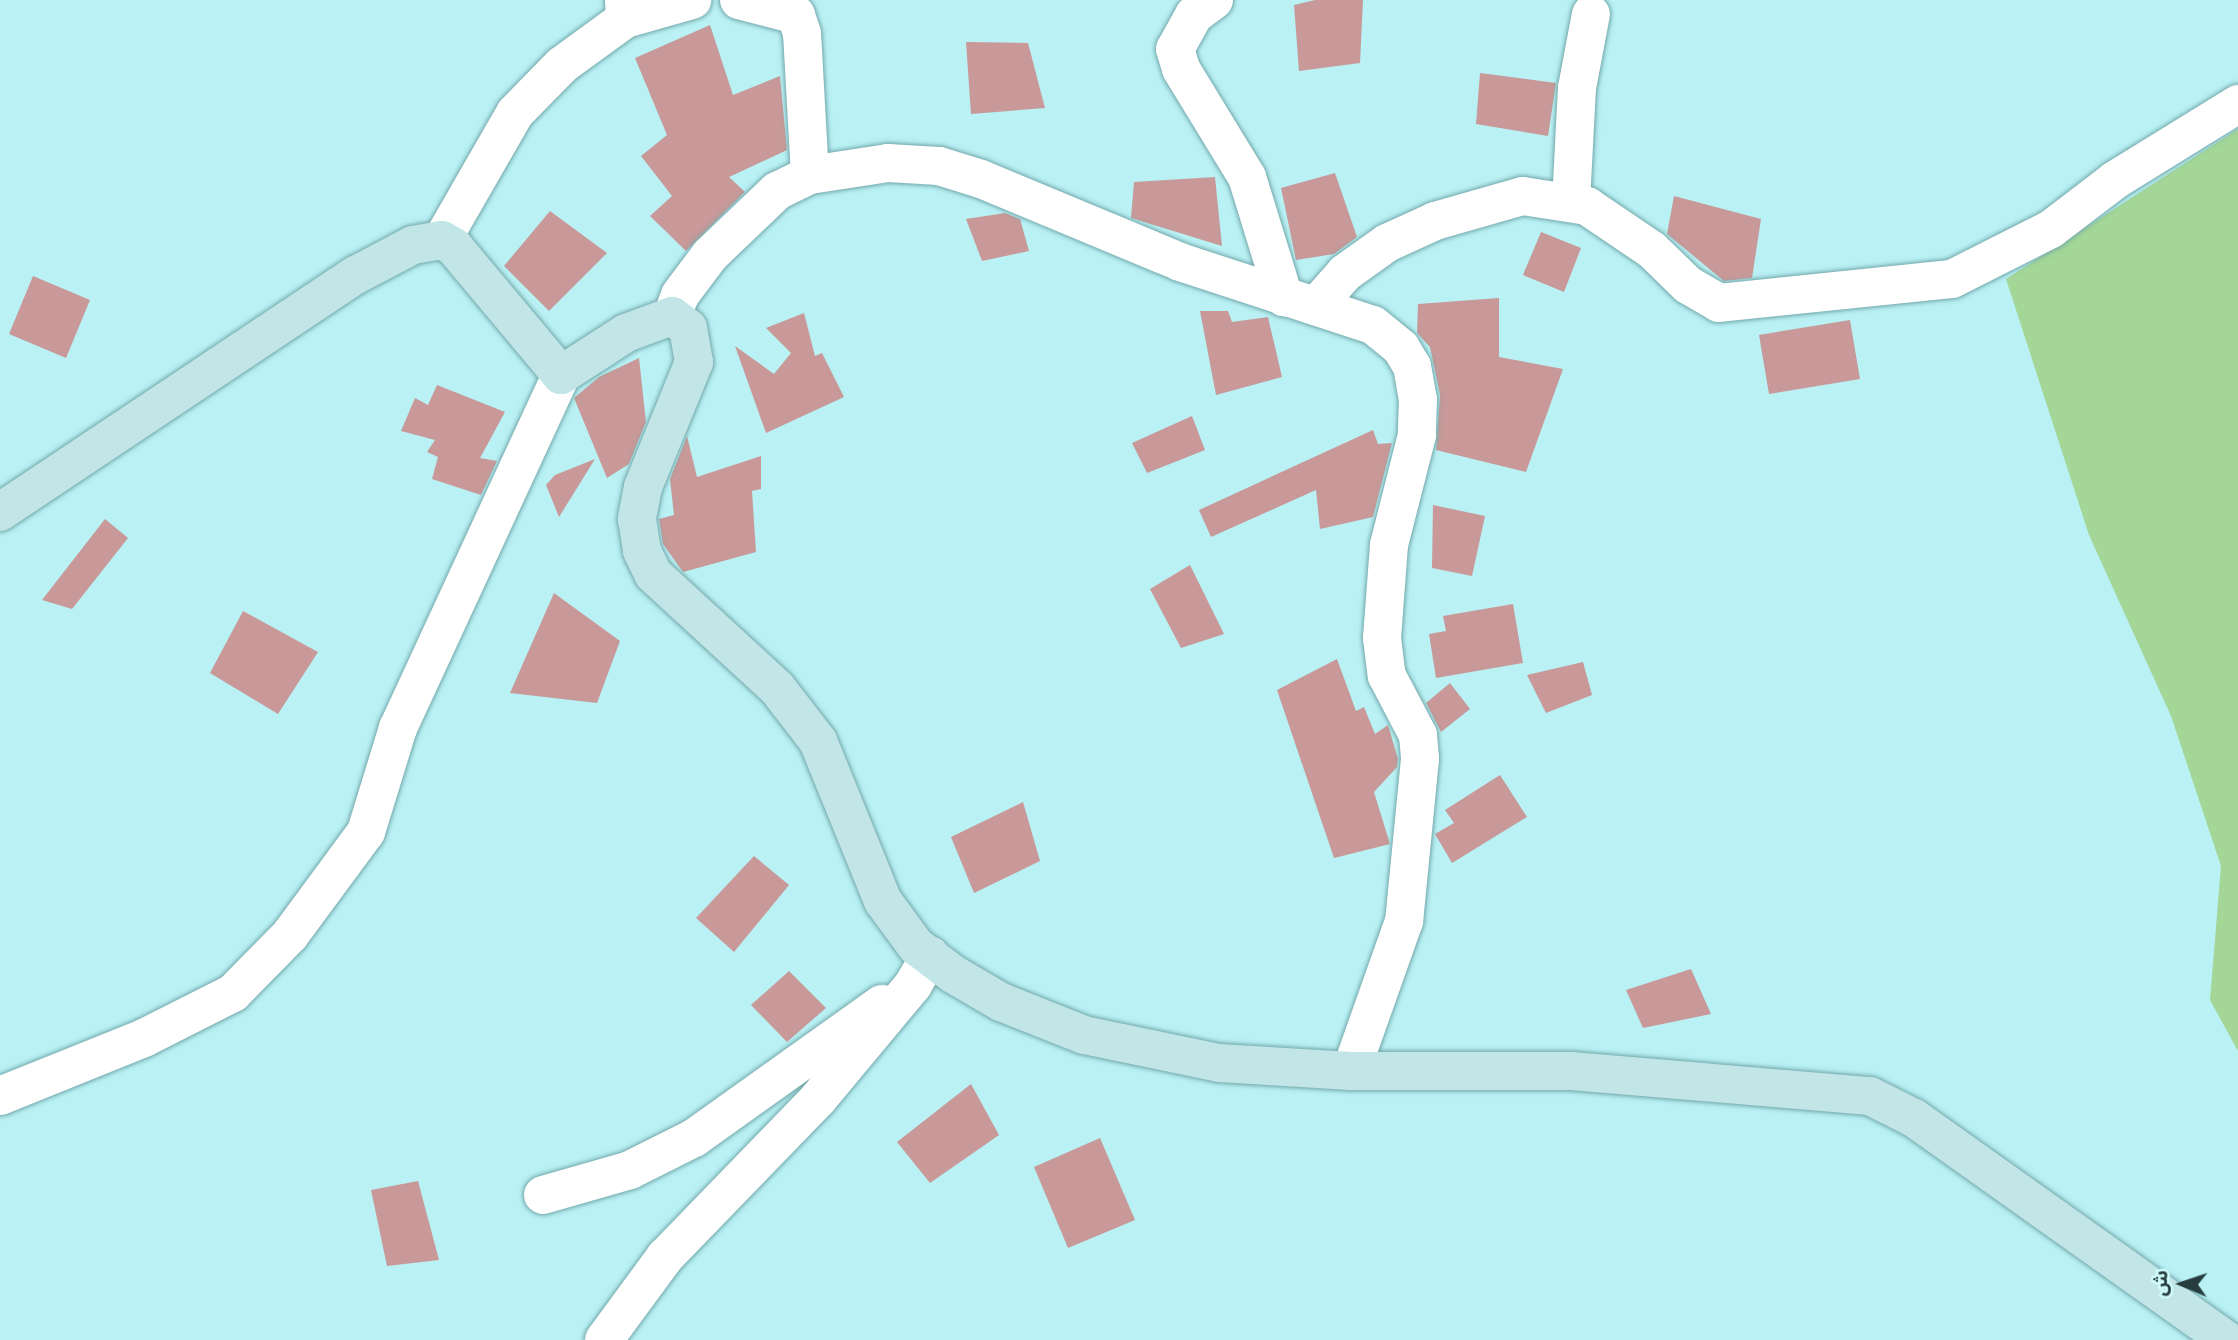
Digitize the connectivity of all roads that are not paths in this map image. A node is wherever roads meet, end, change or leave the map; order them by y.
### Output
1 (692, 0) edge
2 (739, 0) edge
3 (1214, 0) edge
4 (802, 8) edge
5 (624, 10) edge
6 (1591, 14) dead end
7 (2238, 103) edge
8 (810, 175) junction
9 (1572, 202) junction
10 (442, 240) junction
11 (1300, 301) junction
12 (672, 316) junction
13 (562, 375) junction
14 (0, 512) edge
15 (922, 971) junction
16 (1351, 1071) junction
17 (0, 1096) edge
18 (543, 1195) dead end
19 (604, 1340) edge
20 (2226, 1340) edge

1 - 5 street
2 - 4 street
3 - 11 street
4 - 8 street
5 - 10 street
6 - 9 street
7 - 9 street
8 - 11 street
8 - 12 street
9 - 11 street
10 - 13 street
10 - 14 street
11 - 16 street
12 - 13 street
12 - 15 street
13 - 17 street
15 - 16 street
15 - 18 street
15 - 19 street
16 - 20 street

